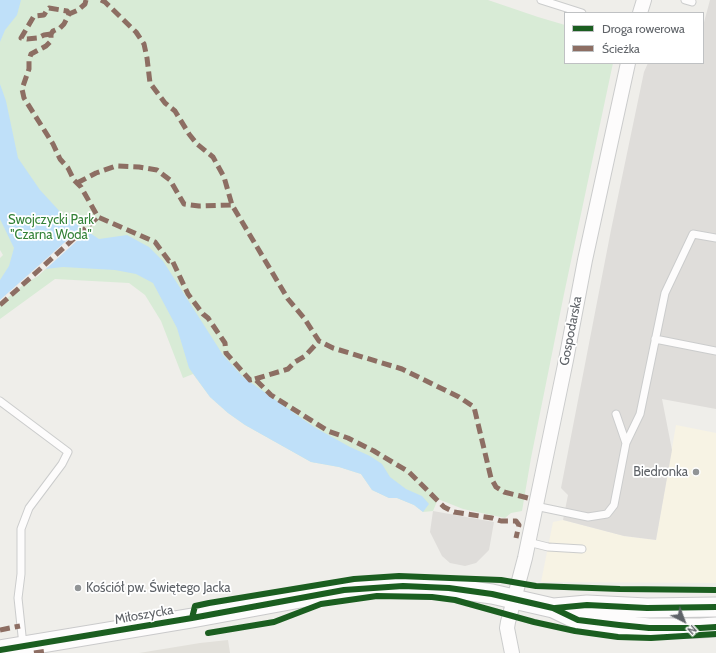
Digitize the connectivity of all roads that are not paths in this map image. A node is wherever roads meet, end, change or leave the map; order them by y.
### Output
1 (541, 0) edge
2 (644, 0) edge
3 (579, 12) edge
4 (640, 12) edge
5 (628, 64) edge
6 (716, 238) edge
7 (655, 339) junction
8 (716, 351) edge
9 (0, 401) edge
10 (616, 414) dead end
11 (626, 443) junction
12 (535, 506) junction
13 (528, 542) junction
14 (582, 549) dead end
15 (514, 599) junction
16 (716, 607) edge
17 (553, 608) junction
18 (716, 627) edge
19 (23, 645) junction
20 (0, 650) edge
21 (512, 653) edge

1 - 3 lane
2 - 4 street
5 - 12 street, Gospodarska
6 - 7 lane
7 - 8 lane
7 - 11 lane
9 - 19 lane
10 - 11 lane
11 - 12 lane
12 - 13 street, Gospodarska
13 - 14 lane
13 - 15 street, Gospodarska
15 - 17 street, Miłoszycka
15 - 19 street, Miłoszycka
15 - 21 street, Gospodarska
16 - 17 street, Miłoszycka
17 - 18 street, Miłoszycka
19 - 20 street, Miłoszycka

